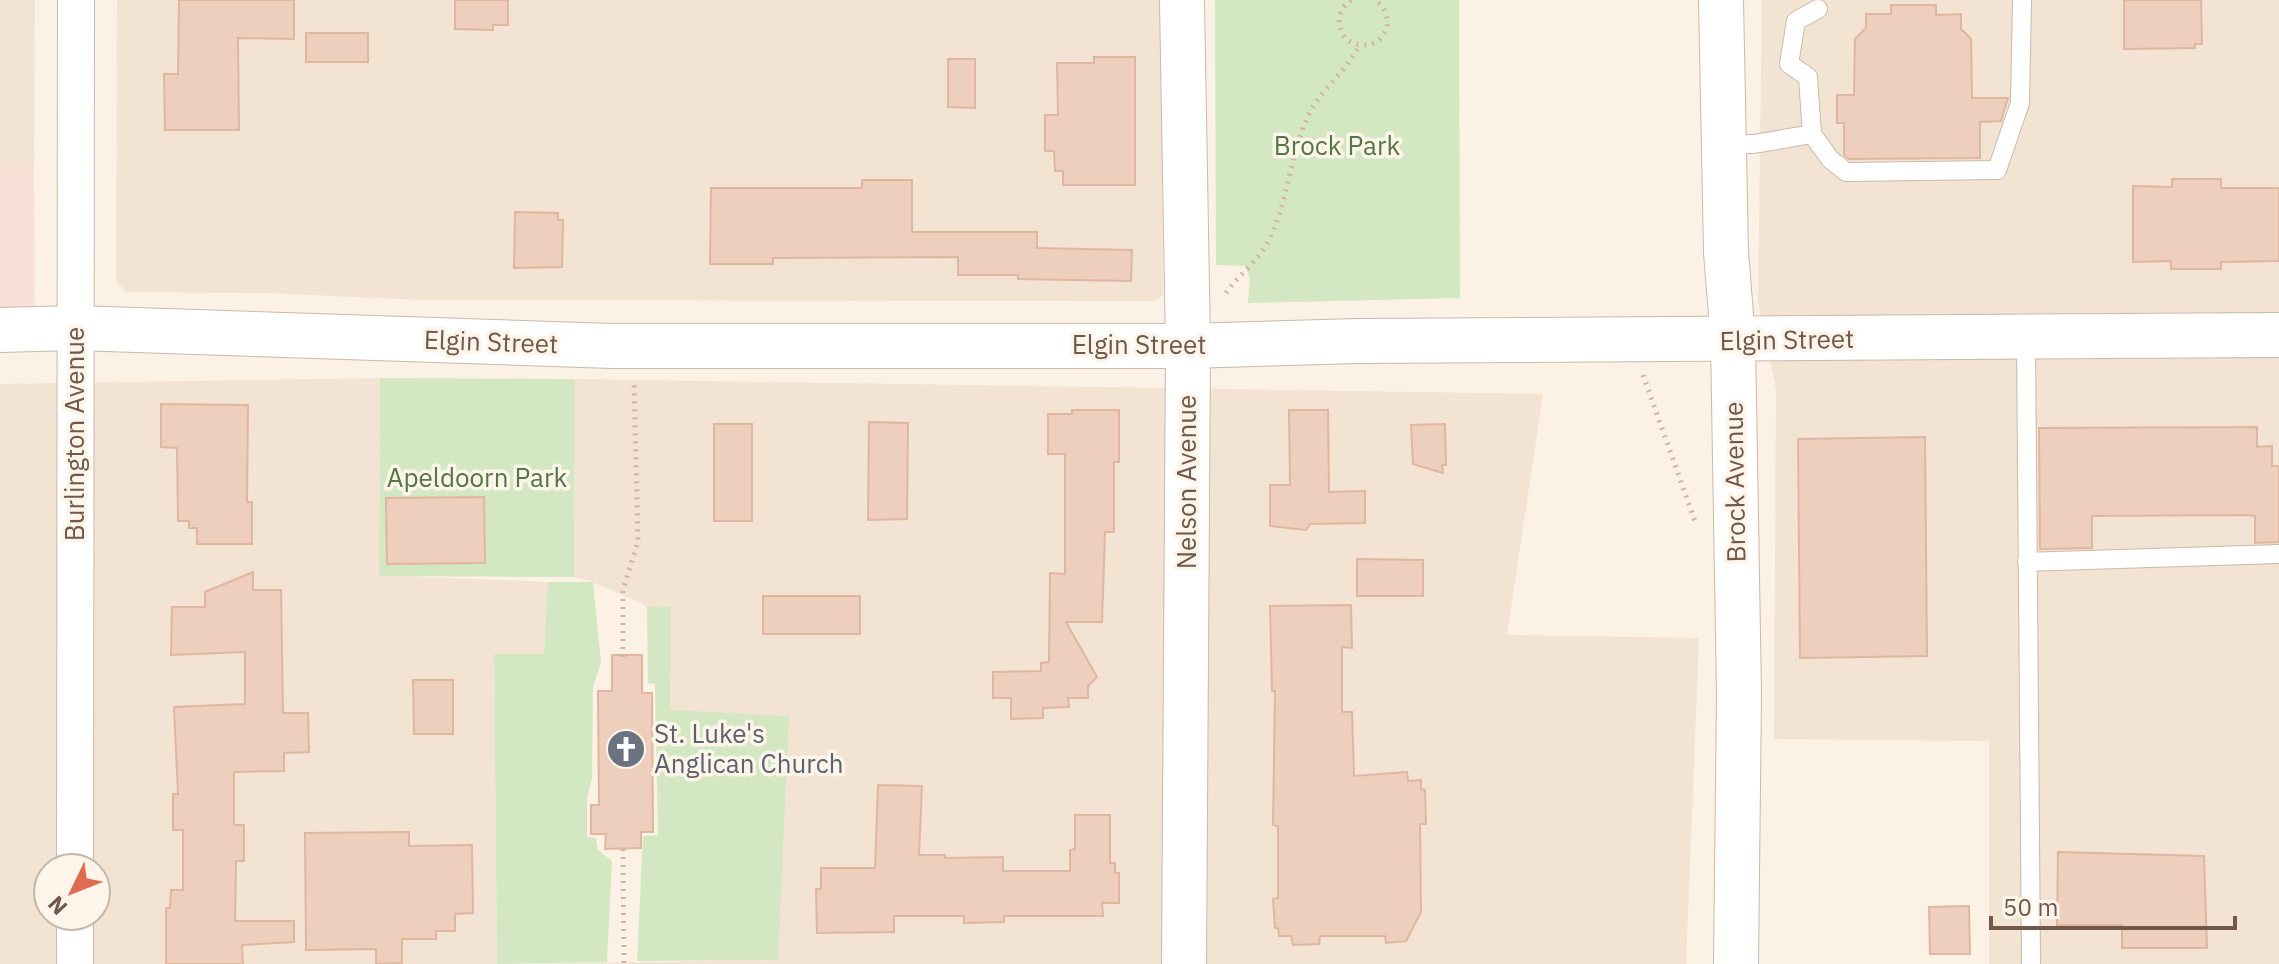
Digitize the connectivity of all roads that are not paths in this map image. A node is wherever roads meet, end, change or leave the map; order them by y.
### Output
1 (76, 0) edge
2 (1182, 0) edge
3 (1721, 0) edge
4 (2022, 0) edge
5 (1818, 9) dead end
6 (1812, 134) junction
7 (1723, 145) junction
8 (76, 328) junction
9 (0, 330) edge
10 (2279, 335) edge
11 (2026, 337) junction
12 (1733, 340) junction
13 (1188, 346) junction
14 (2279, 554) edge
15 (2027, 562) junction
16 (75, 852) edge
17 (75, 932) edge
18 (75, 964) edge
19 (1184, 964) edge
20 (1736, 964) edge
21 (2031, 964) edge

1 - 8 street, Burlington Avenue
2 - 13 street, Nelson Avenue
3 - 7 street, Brock Avenue
4 - 6 lane
5 - 6 lane
6 - 7 lane
7 - 12 street, Brock Avenue
8 - 9 street, Elgin Street
8 - 13 street, Elgin Street
8 - 16 street, Burlington Avenue
10 - 11 street, Elgin Street
11 - 12 street, Elgin Street
11 - 15 lane
12 - 13 street, Elgin Street
12 - 20 street, Brock Avenue
13 - 19 street, Nelson Avenue
14 - 15 lane
15 - 21 lane
17 - 18 street

